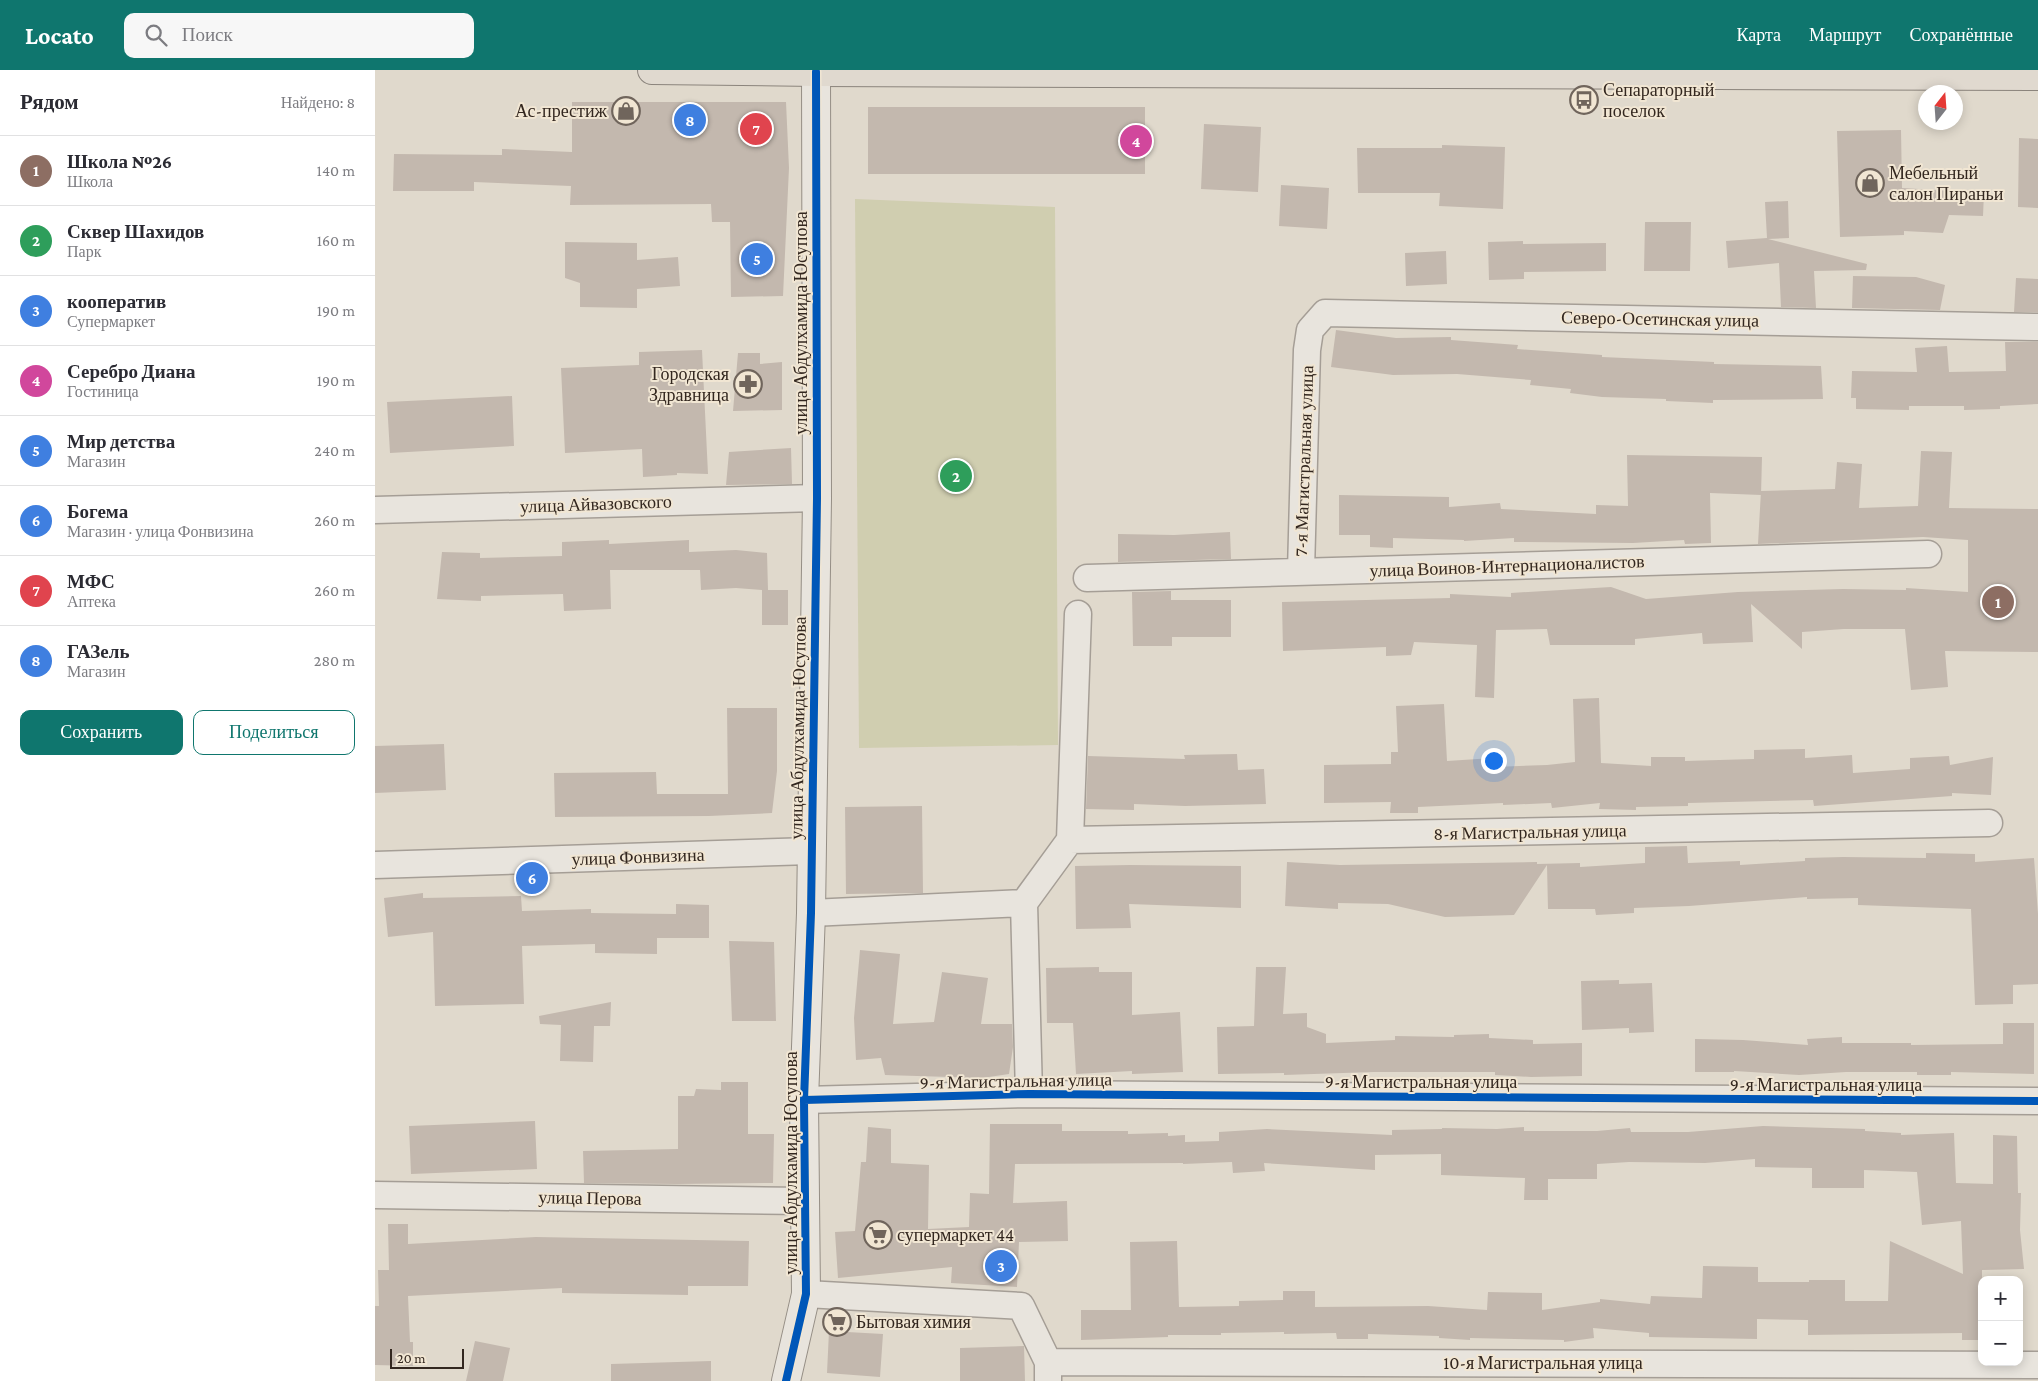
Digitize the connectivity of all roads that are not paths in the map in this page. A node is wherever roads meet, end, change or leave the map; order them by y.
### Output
1 (652, 70) edge
2 (816, 71) edge
3 (2037, 74) edge
4 (2038, 327) edge
5 (1307, 350) joint
6 (817, 498) junction
7 (375, 510) edge
8 (1927, 554) dead end
9 (1301, 572) junction
10 (1087, 578) dead end
11 (1078, 614) dead end
12 (1989, 823) dead end
13 (1070, 840) junction
14 (811, 851) junction
15 (375, 865) edge
16 (1024, 903) junction
17 (811, 912) junction
18 (1029, 1094) junction
19 (804, 1100) junction
20 (2038, 1101) edge
21 (375, 1195) edge
22 (805, 1200) junction
23 (806, 1294) junction
24 (2038, 1365) edge
25 (1048, 1371) edge
26 (786, 1381) edge

1 - 2 main road
2 - 3 main road
2 - 6 street, улица Абдулхамида Юсупова
4 - 5 street, Северо-Осетинская улица
5 - 9 street, 7-я Магистральная улица
6 - 7 street, улица Айвазовского
6 - 14 street, улица Абдулхамида Юсупова
8 - 9 street, улица Воинов-Интернационалистов
9 - 10 street, улица Воинов-Интернационалистов
11 - 13 street
12 - 13 street, 8-я Магистральная улица
13 - 16 street
14 - 15 street, улица Фонвизина
14 - 17 street, улица Абдулхамида Юсупова
16 - 17 street
16 - 18 street
17 - 19 street, улица Абдулхамида Юсупова
18 - 19 street, 9-я Магистральная улица
18 - 20 street, 9-я Магистральная улица
19 - 22 street, улица Абдулхамида Юсупова
21 - 22 street, улица Перова
22 - 23 street, улица Абдулхамида Юсупова
23 - 25 street
23 - 26 street, улица Абдулхамида Юсупова
24 - 25 street, 10-я Магистральная улица

